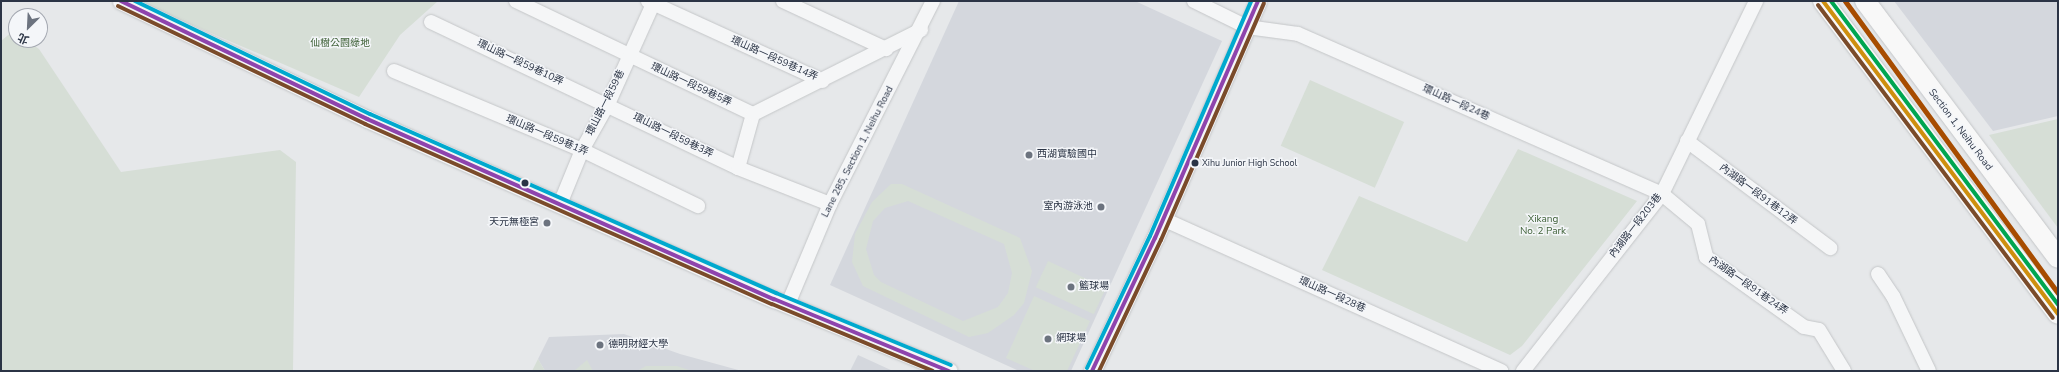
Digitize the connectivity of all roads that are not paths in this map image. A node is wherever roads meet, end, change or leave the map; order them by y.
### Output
1 (121, 1) edge
2 (516, 1) edge
3 (783, 1) edge
4 (933, 1) edge
5 (1194, 1) edge
6 (1258, 1) edge
7 (1756, 1) edge
8 (1822, 1) edge
9 (1865, 1) edge
10 (650, 2) edge
11 (431, 22) dead end
12 (1247, 27) junction
13 (921, 30) junction
14 (886, 49) junction
15 (630, 56) junction
16 (394, 71) dead end
17 (823, 81) junction
18 (608, 104) junction
19 (753, 114) junction
20 (1687, 141) junction
21 (582, 150) junction
22 (738, 168) junction
23 (1662, 194) junction
24 (560, 204) junction
25 (830, 204) junction
26 (698, 206) dead end
27 (1163, 219) junction
28 (1830, 248) dead end
29 (2058, 258) edge
30 (1878, 274) dead end
31 (788, 304) junction
32 (2058, 314) edge
33 (949, 371) edge
34 (1092, 371) edge
35 (1501, 371) edge
36 (1523, 371) edge
37 (1844, 371) edge
38 (1929, 371) edge

1 - 24 street
2 - 15 street, 環山路一段59巷5弄
3 - 14 street
4 - 13 street, Lane 285, Section 1, Neihu Road
5 - 12 street, 環山路一段24巷
6 - 12 street
7 - 20 street, 內湖路一段203巷
8 - 32 main road
9 - 29 main road, Section 1, Neihu Road
10 - 15 street, 環山路一段59巷
10 - 17 street, 環山路一段59巷14弄
11 - 18 street, 環山路一段59巷10弄
12 - 23 street, 環山路一段24巷
12 - 27 street
13 - 14 street, 環山路一段59巷14弄
13 - 25 street, Lane 285, Section 1, Neihu Road
14 - 17 street, 環山路一段59巷14弄
15 - 18 street, 環山路一段59巷
15 - 19 street, 環山路一段59巷5弄
16 - 21 street, 環山路一段59巷1弄
17 - 19 street
18 - 21 street, 環山路一段59巷
18 - 22 street, 環山路一段59巷3弄
19 - 22 street
20 - 23 street, 內湖路一段203巷
20 - 28 street, 內湖路一段91巷12弄
21 - 24 street, 環山路一段59巷
21 - 26 street, 環山路一段59巷1弄
22 - 25 street, 環山路一段59巷3弄
23 - 36 street, 內湖路一段203巷
23 - 37 street, 內湖路一段91巷24弄
24 - 31 street
25 - 31 street, Lane 285, Section 1, Neihu Road
27 - 34 street
27 - 35 street, 環山路一段28巷
30 - 38 street
31 - 33 street

